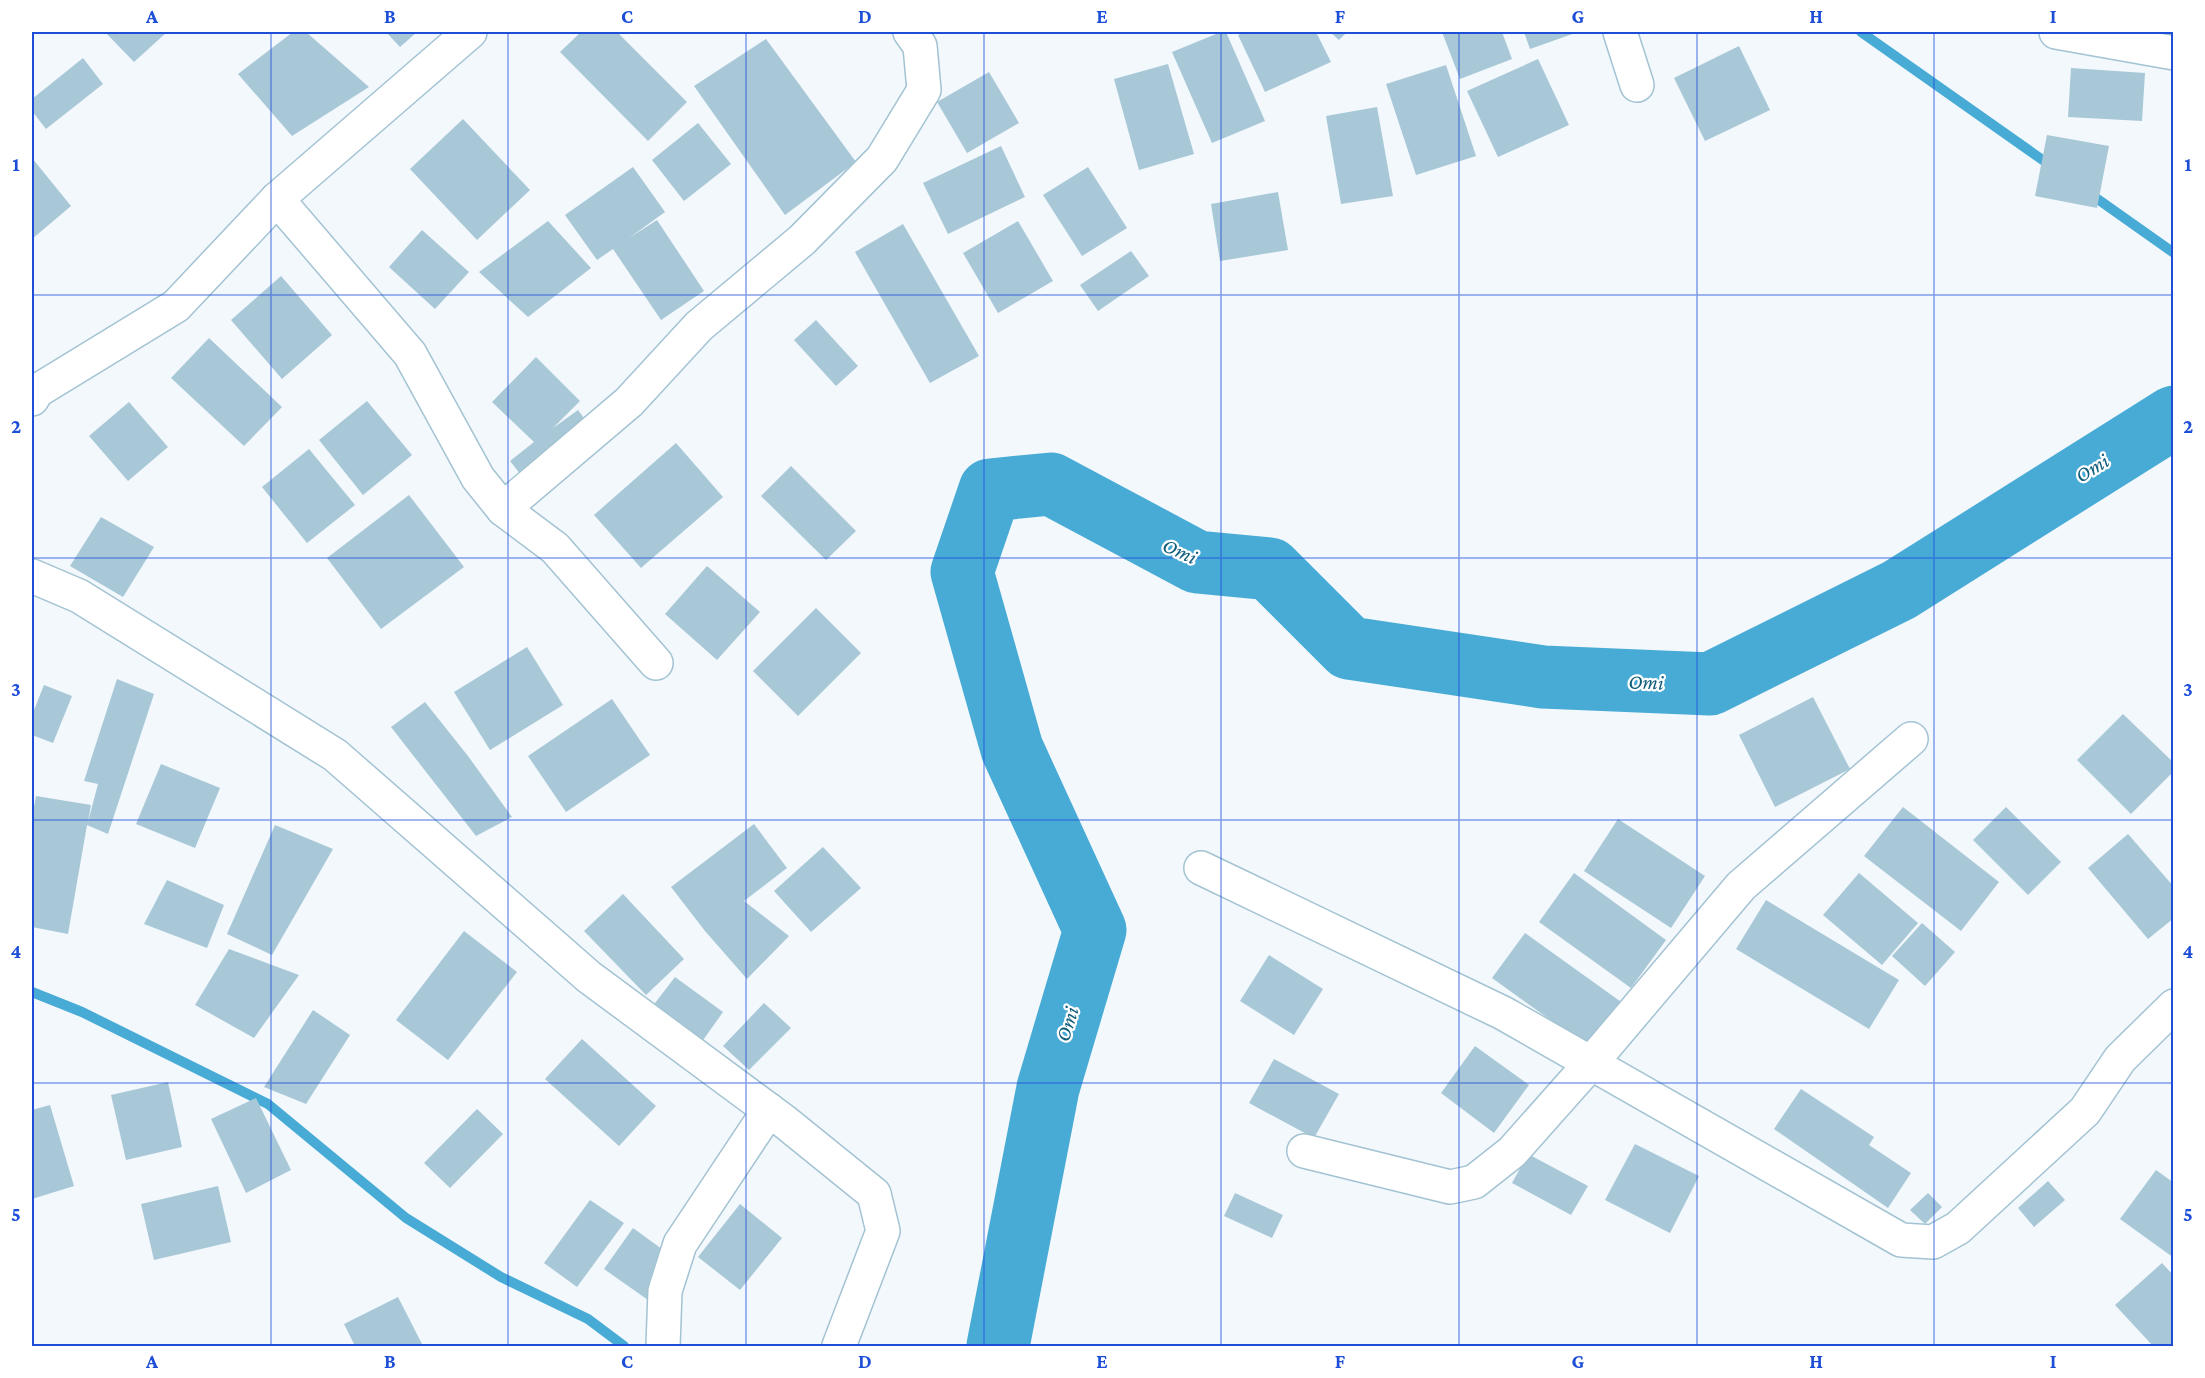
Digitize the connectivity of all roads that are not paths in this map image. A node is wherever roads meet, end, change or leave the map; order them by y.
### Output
1 (470, 32) edge
2 (910, 32) edge
3 (1620, 32) edge
4 (2056, 32) edge
5 (2174, 53) edge
6 (1637, 85) dead end
7 (277, 199) junction
8 (32, 399) edge
9 (503, 509) junction
10 (32, 576) edge
11 (656, 663) dead end
12 (1911, 738) dead end
13 (1201, 868) dead end
14 (2173, 1006) edge
15 (1591, 1062) junction
16 (769, 1110) junction
17 (1304, 1151) dead end
18 (663, 1347) edge
19 (839, 1347) edge

1 - 7 street
2 - 9 street
3 - 6 street
4 - 5 street
7 - 8 street
7 - 9 street
9 - 11 street
10 - 16 street
12 - 15 street
13 - 15 street
14 - 15 street
15 - 17 street
16 - 18 street
16 - 19 street

